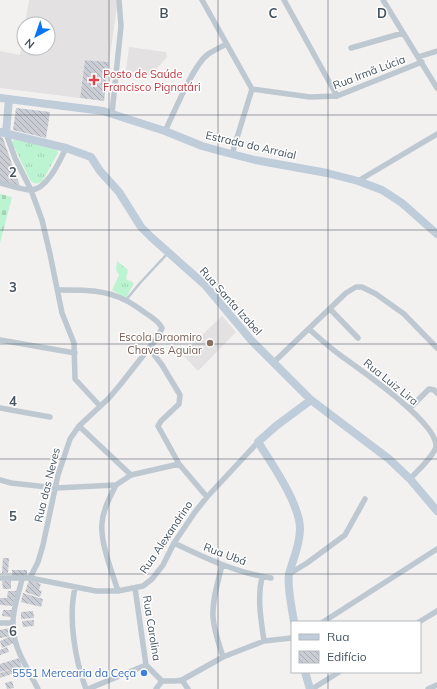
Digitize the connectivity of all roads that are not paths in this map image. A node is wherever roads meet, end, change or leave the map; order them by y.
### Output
1 (119, 0) edge
2 (202, 0) edge
3 (284, 0) edge
4 (383, 0) edge
5 (403, 33) junction
6 (226, 44) junction
7 (351, 48) dead end
8 (437, 51) edge
9 (420, 60) junction
10 (437, 88) edge
11 (252, 89) junction
12 (337, 96) junction
13 (0, 98) edge
14 (9, 99) junction
15 (112, 113) junction
16 (165, 131) junction
17 (3, 133) edge
18 (437, 134) edge
19 (66, 148) junction
20 (232, 154) junction
21 (358, 181) junction
22 (0, 183) edge
23 (31, 190) junction
24 (437, 234) edge
25 (168, 253) junction
26 (58, 290) junction
27 (126, 300) junction
28 (330, 309) junction
29 (309, 329) junction
30 (358, 338) dead end
31 (0, 340) edge
32 (149, 348) junction
33 (437, 348) edge
34 (75, 353) junction
35 (274, 362) junction
36 (436, 391) edge
37 (311, 400) junction
38 (100, 406) junction
39 (0, 408) edge
40 (410, 408) junction
41 (50, 417) dead end
42 (79, 426) junction
43 (258, 442) junction
44 (179, 464) junction
45 (131, 475) junction
46 (410, 479) junction
47 (0, 480) edge
48 (116, 485) junction
49 (56, 488) junction
50 (207, 497) junction
51 (365, 499) dead end
52 (437, 511) edge
53 (174, 543) junction
54 (437, 549) edge
55 (222, 565) junction
56 (289, 574) junction
57 (262, 577) junction
58 (0, 578) edge
59 (30, 578) junction
60 (272, 578) dead end
61 (22, 579) junction
62 (75, 588) junction
63 (136, 588) junction
64 (118, 591) junction
65 (437, 611) edge
66 (294, 621) edge
67 (325, 621) edge
68 (421, 621) edge
69 (0, 623) edge
70 (13, 623) junction
71 (291, 638) edge
72 (264, 642) junction
73 (223, 657) junction
74 (146, 665) junction
75 (305, 673) edge
76 (337, 673) edge
77 (182, 680) junction
78 (162, 681) junction
79 (437, 685) edge
80 (38, 689) edge
81 (87, 689) edge
82 (156, 689) edge
83 (188, 689) edge
84 (311, 689) edge
85 (428, 689) edge

1 - 15 street
2 - 6 street
3 - 12 street
4 - 5 street
5 - 7 street
5 - 9 street
6 - 11 street
6 - 16 street
8 - 9 street, Rua Irmã Lúcia
9 - 10 street
9 - 12 street, Rua Irmã Lúcia
11 - 12 street, Rua Irmã Lúcia
11 - 20 street
13 - 14 street, Estrada do Arraial
14 - 15 street, Estrada do Arraial
14 - 17 street
15 - 16 street, Estrada do Arraial
16 - 20 street, Estrada do Arraial
17 - 19 street, Rua Santa Izabel
17 - 23 street
18 - 21 street
19 - 23 street
19 - 25 street, Rua Santa Izabel
20 - 21 street, Estrada do Arraial
21 - 24 street, Estrada do Arraial
22 - 23 street
23 - 26 street
25 - 27 lane
25 - 35 street, Rua Santa Izabel
26 - 27 street
26 - 34 street
27 - 32 street, Rua das Neves
28 - 29 street
28 - 30 street
28 - 33 street
29 - 35 street
29 - 40 street, Rua Luiz Lira
31 - 34 street
32 - 38 street, Rua das Neves
32 - 44 street
34 - 38 street
35 - 37 street, Rua Santa Izabel
36 - 40 street
37 - 43 street, Rua Alexandrino
37 - 46 street, Rua Santa Izabel
38 - 42 street, Rua das Neves
39 - 41 street
40 - 46 street, Rua Luiz Lira
42 - 45 street
42 - 49 street, Rua das Neves
43 - 50 street, Rua Alexandrino
43 - 56 street
44 - 45 street
44 - 50 street
45 - 48 street
46 - 52 street, Rua Santa Izabel
47 - 49 street
48 - 49 street
48 - 64 street
49 - 59 street, Rua das Neves
50 - 53 street, Rua Alexandrino
51 - 56 street
53 - 55 street, Rua Ubá
53 - 63 street, Rua Alexandrino
54 - 67 street
55 - 57 street, Rua Ubá
55 - 73 street
56 - 66 street
57 - 60 street, Rua Ubá
57 - 72 street
58 - 61 street, Rua Alexandrino
59 - 61 street, Rua Alexandrino
59 - 62 street, Rua Alexandrino
61 - 70 street
62 - 64 street, Rua Alexandrino
62 - 81 street
63 - 64 street, Rua Alexandrino
63 - 74 street, Rua Carolina
65 - 68 street
69 - 70 street
70 - 80 street
71 - 72 street
72 - 73 street
73 - 77 street
74 - 78 street, Rua Carolina
74 - 81 street
75 - 84 street
76 - 84 street
77 - 78 street
77 - 83 street
78 - 82 street
79 - 85 street

